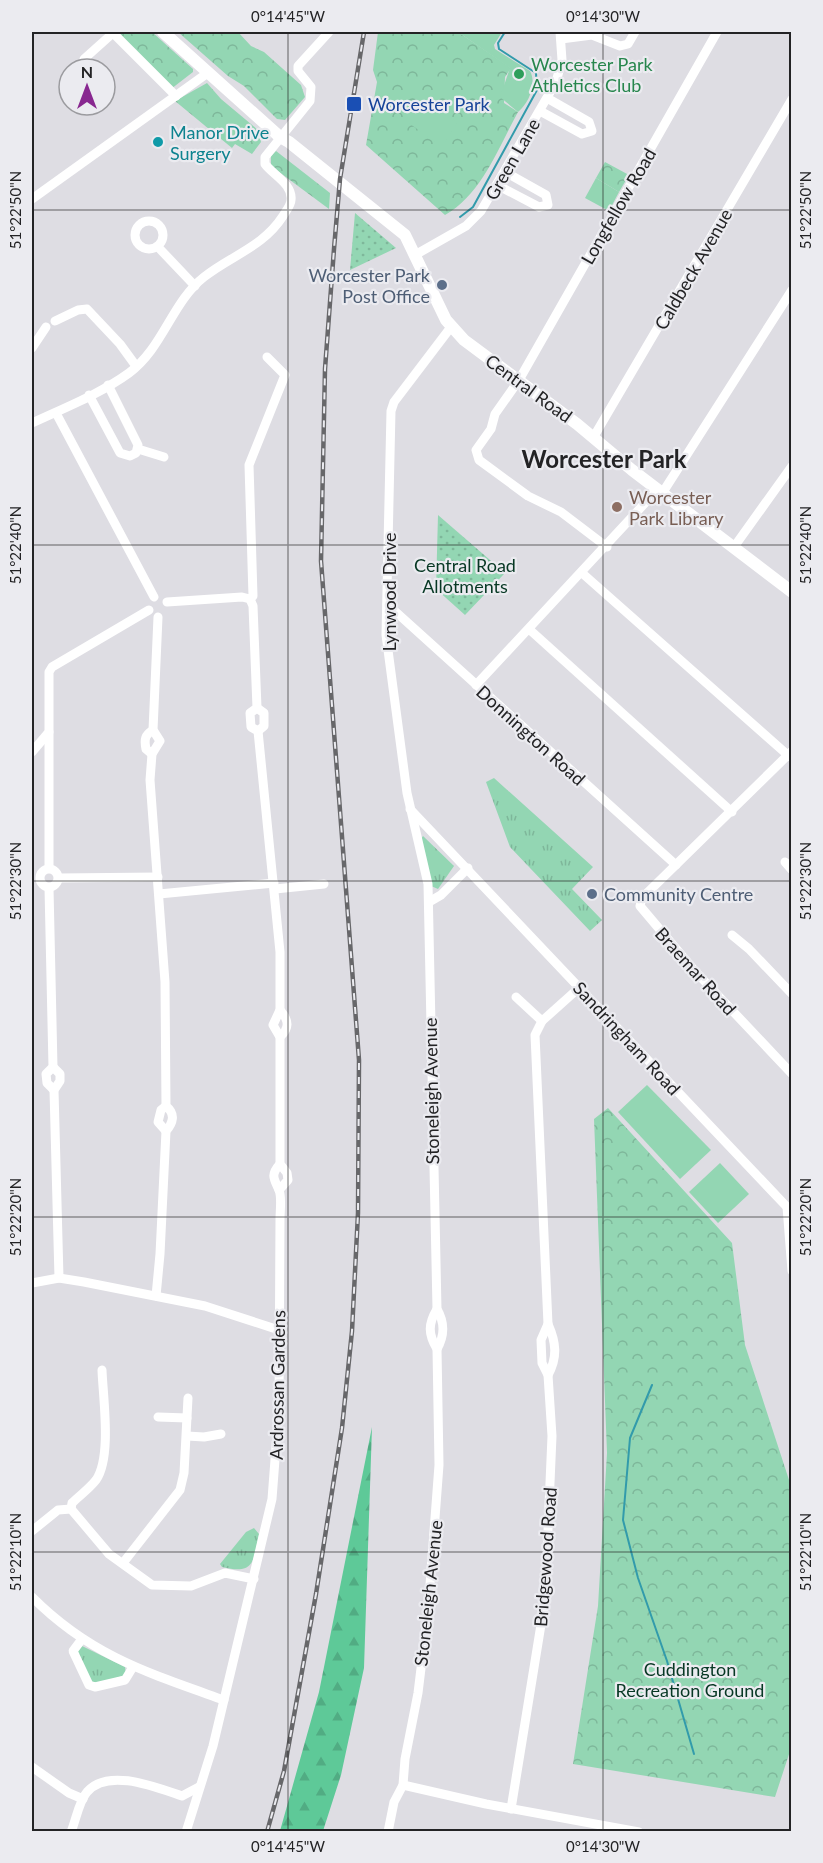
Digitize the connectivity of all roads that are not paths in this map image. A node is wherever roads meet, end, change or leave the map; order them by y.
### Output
1 (112, 32) edge
2 (164, 32) edge
3 (329, 32) edge
4 (635, 32) edge
5 (717, 32) edge
6 (561, 35) edge
7 (86, 57) edge
8 (209, 72) junction
9 (176, 96) junction
10 (547, 98) junction
11 (792, 99) edge
12 (540, 111) junction
13 (280, 137) junction
14 (505, 172) junction
15 (497, 185) junction
16 (32, 199) edge
17 (158, 247) dead end
18 (413, 251) junction
19 (195, 286) junction
20 (792, 290) edge
21 (55, 321) dead end
22 (46, 327) dead end
23 (451, 327) junction
24 (32, 348) edge
25 (267, 357) dead end
26 (136, 366) junction
27 (519, 380) junction
28 (108, 385) junction
29 (89, 395) junction
30 (115, 402) junction
31 (97, 411) junction
32 (56, 413) junction
33 (32, 421) edge
34 (593, 438) junction
35 (138, 449) junction
36 (164, 457) dead end
37 (792, 466) edge
38 (661, 490) junction
39 (607, 547) junction
40 (734, 547) junction
41 (582, 573) junction
42 (792, 592) edge
43 (154, 597) junction
44 (250, 599) junction
45 (167, 602) junction
46 (387, 604) junction
47 (149, 610) junction
48 (159, 617) junction
49 (530, 630) junction
50 (476, 685) junction
51 (153, 730) junction
52 (49, 732) junction
53 (32, 752) edge
54 (152, 754) junction
55 (790, 755) edge
56 (32, 757) edge
57 (49, 758) junction
58 (410, 809) junction
59 (732, 812) junction
60 (676, 865) junction
61 (49, 868) junction
62 (468, 868) junction
63 (426, 873) joint
64 (158, 877) junction
65 (59, 878) junction
66 (36, 884) edge
67 (324, 884) dead end
68 (274, 886) junction
69 (49, 888) junction
70 (159, 894) junction
71 (429, 902) junction
72 (732, 935) dead end
73 (580, 987) junction
74 (792, 994) edge
75 (516, 997) dead end
76 (280, 1010) junction
77 (542, 1021) junction
78 (280, 1037) junction
79 (792, 1074) edge
80 (789, 1206) edge
81 (792, 1271) edge
82 (59, 1278) junction
83 (32, 1282) edge
84 (156, 1296) junction
85 (437, 1309) junction
86 (279, 1330) junction
87 (437, 1349) junction
88 (102, 1370) dead end
89 (188, 1398) dead end
90 (158, 1417) dead end
91 (187, 1418) junction
92 (221, 1434) dead end
93 (187, 1436) junction
94 (71, 1509) junction
95 (32, 1531) edge
96 (123, 1563) junction
97 (254, 1579) junction
98 (32, 1597) edge
99 (82, 1638) junction
100 (133, 1667) junction
101 (224, 1700) junction
102 (32, 1767) edge
103 (403, 1785) junction
104 (200, 1787) junction
105 (182, 1796) junction
106 (83, 1800) junction
107 (511, 1809) junction
108 (192, 1812) junction
109 (71, 1832) edge
110 (186, 1832) edge
111 (388, 1832) edge
112 (639, 1832) edge

1 - 7 street
1 - 9 street
2 - 8 main road, Central Road
3 - 13 street
4 - 6 street
5 - 27 street, Longfellow Road
6 - 10 street, Green Lane
8 - 9 street
8 - 13 main road, Central Road
9 - 16 street
10 - 12 street, Green Lane
10 - 12 street
11 - 34 street, Caldbeck Avenue
12 - 14 street, Green Lane
13 - 18 main road, Central Road
13 - 19 street
14 - 15 street, Green Lane
14 - 15 street
15 - 18 street, Green Lane
17 - 19 street
18 - 23 main road, Central Road
19 - 26 street
20 - 38 street
21 - 26 street
22 - 24 street
23 - 27 main road, Central Road
23 - 46 street, Lynwood Drive
25 - 44 street
26 - 28 street
27 - 34 main road, Central Road
27 - 39 street, Longfellow Road
28 - 29 street
28 - 30 street
29 - 31 street
29 - 32 street
30 - 31 street
30 - 35 street
31 - 35 street
32 - 33 street
32 - 43 street
34 - 38 main road, Central Road
35 - 36 street
37 - 40 street
38 - 39 street
38 - 40 main road, Central Road
39 - 41 street
40 - 42 main road, Central Road
41 - 49 street
41 - 55 street
43 - 45 street
43 - 47 street
44 - 45 street
44 - 68 street, Ardrossan Gardens
45 - 48 street
46 - 50 street, Donnington Road
46 - 58 street, Lynwood Drive
47 - 48 street
47 - 52 street
48 - 51 street
49 - 50 street
49 - 59 street
50 - 60 street, Donnington Road
51 - 54 street
51 - 54 street
52 - 53 street
52 - 57 street
54 - 64 street
55 - 59 street
56 - 57 street
57 - 61 street
58 - 62 street, Sandringham Road
58 - 63 street, Lynwood Drive
59 - 60 street
60 - 79 street, Braemar Road
61 - 65 street
61 - 66 street
62 - 71 street
62 - 73 street, Sandringham Road
63 - 71 street, Stoneleigh Avenue
64 - 65 street
64 - 70 street
65 - 69 street
66 - 69 street
67 - 68 street
68 - 70 street
68 - 76 street, Ardrossan Gardens
69 - 82 street
70 - 84 street
71 - 85 street, Stoneleigh Avenue
72 - 74 street
73 - 77 street
73 - 80 street, Sandringham Road
75 - 77 street
76 - 78 street, Ardrossan Gardens
76 - 78 street, Ardrossan Gardens
77 - 107 street, Bridgewood Road
78 - 86 street, Ardrossan Gardens
80 - 81 street
82 - 83 street
82 - 84 street
84 - 86 street
85 - 87 street, Stoneleigh Avenue
85 - 87 street, Stoneleigh Avenue
86 - 97 street, Ardrossan Gardens
87 - 103 street, Stoneleigh Avenue
88 - 94 street
89 - 91 street
90 - 91 street
91 - 93 street
92 - 93 street
93 - 96 street
94 - 95 street
94 - 96 street
96 - 97 street
97 - 101 street, Ardrossan Gardens
98 - 99 street
99 - 100 street
99 - 100 street
100 - 101 street
101 - 104 street, Ardrossan Gardens
102 - 106 street
103 - 107 street
103 - 111 street, Stoneleigh Avenue
104 - 105 street
104 - 108 street, Ardrossan Gardens
105 - 106 street
105 - 108 street
106 - 109 street
107 - 112 street
108 - 110 street, Ardrossan Gardens

